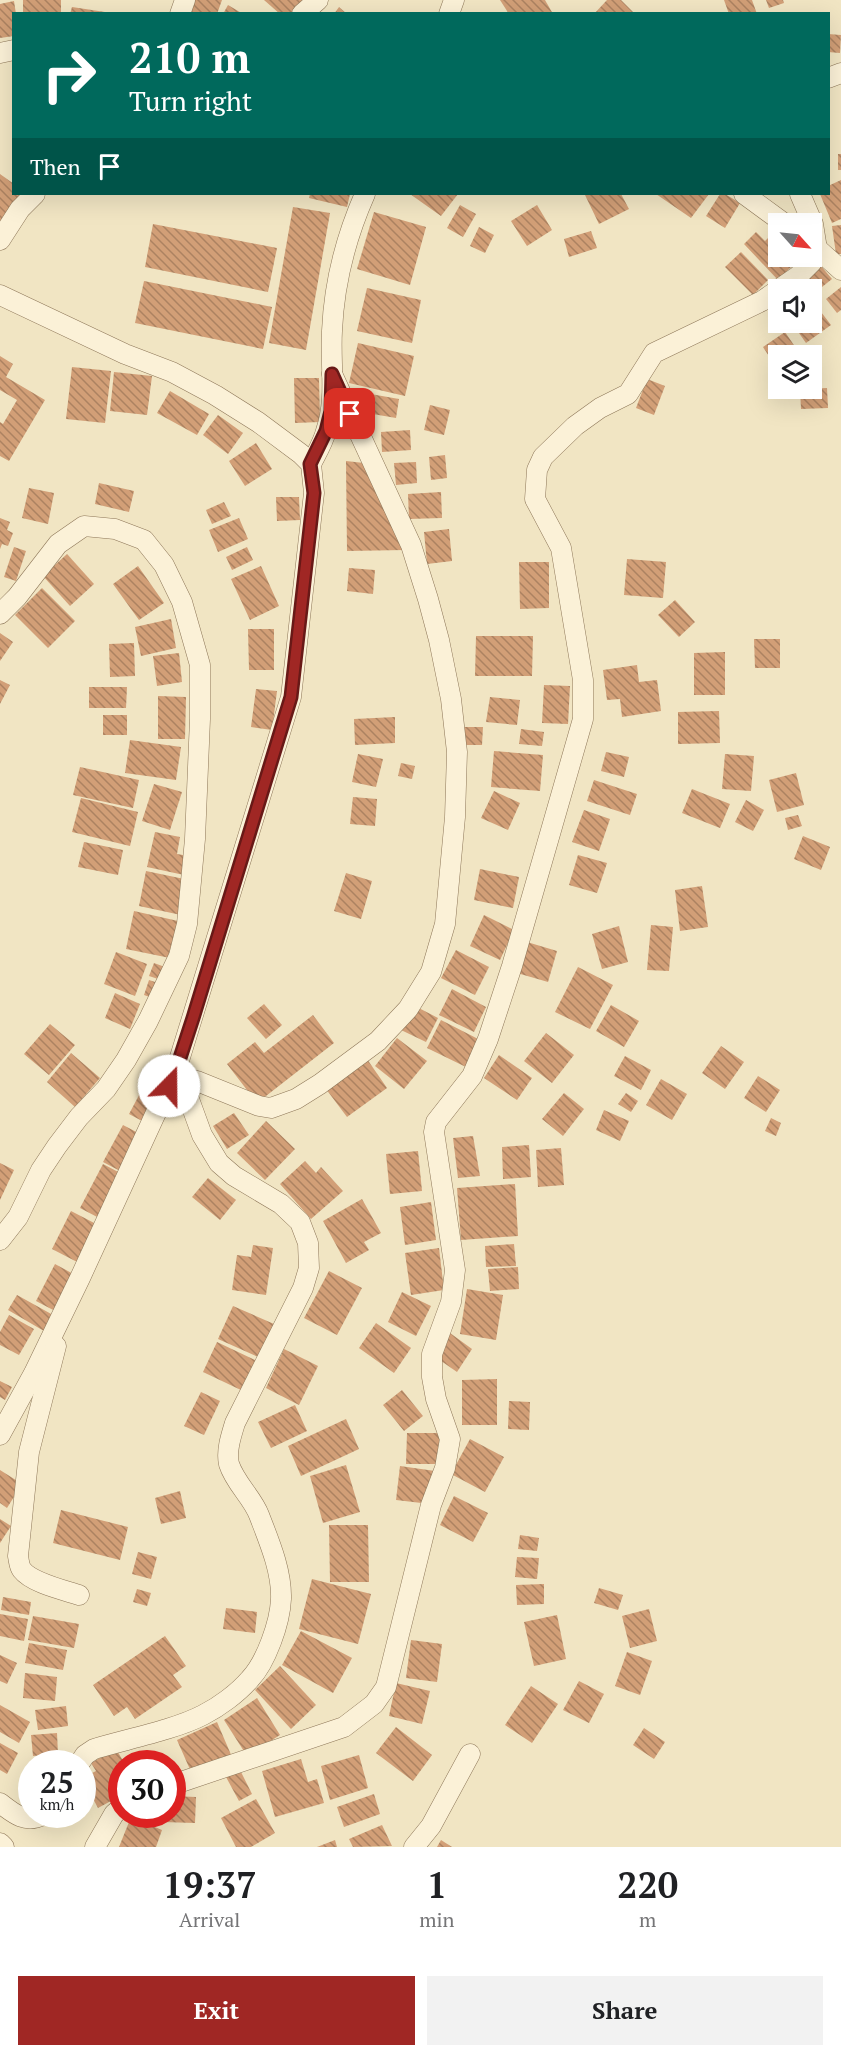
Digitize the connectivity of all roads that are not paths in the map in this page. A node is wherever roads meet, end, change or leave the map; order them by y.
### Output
1 (318, 0) edge
2 (304, 12) edge
3 (34, 195) edge
4 (365, 195) edge
5 (745, 195) edge
6 (800, 195) edge
7 (769, 213) edge
8 (808, 213) edge
9 (0, 240) edge
10 (822, 254) edge
11 (807, 267) edge
12 (841, 270) edge
13 (0, 294) edge
14 (332, 374) junction
15 (310, 464) junction
16 (0, 615) edge
17 (180, 1072) junction
18 (0, 1240) edge
19 (80, 1278) junction
20 (0, 1435) edge
21 (79, 1595) dead end
22 (92, 1750) edge
23 (470, 1754) dead end
24 (186, 1780) edge
25 (0, 1803) edge
26 (18, 1816) edge
27 (108, 1824) edge
28 (0, 1843) edge
29 (4, 1847) edge
30 (95, 1847) edge
31 (414, 1847) edge

1 - 2 street
3 - 9 street
4 - 14 street
5 - 7 street
6 - 8 street
10 - 12 street
11 - 24 street
13 - 15 street
14 - 15 street
14 - 17 street
15 - 17 street
16 - 18 street
17 - 19 street
17 - 22 street
19 - 20 street
19 - 21 street
23 - 31 street
25 - 26 street
27 - 30 street
28 - 29 street

